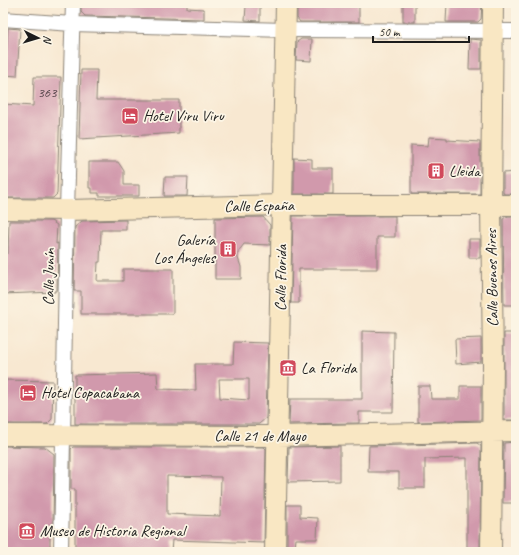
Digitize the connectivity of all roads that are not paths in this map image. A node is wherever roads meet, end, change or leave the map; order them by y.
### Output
1 (73, 3) edge
2 (286, 3) edge
3 (493, 3) edge
4 (3, 19) edge
5 (72, 24) junction
6 (286, 30) junction
7 (516, 31) edge
8 (492, 32) junction
9 (282, 205) junction
10 (491, 205) junction
11 (516, 205) edge
12 (3, 209) edge
13 (67, 210) junction
14 (516, 431) edge
15 (492, 432) junction
16 (3, 435) edge
17 (63, 435) junction
18 (277, 436) junction
19 (61, 552) edge
20 (274, 552) edge
21 (491, 552) edge

1 - 5 street, Calle Junín
2 - 6 street, Calle Florida
3 - 8 street, Calle Buenos Aires
4 - 5 street
5 - 6 street
5 - 13 street, Calle Junín
6 - 8 street
6 - 9 street, Calle Florida
7 - 8 street
8 - 10 street, Calle Buenos Aires
9 - 10 street, Calle España
9 - 13 street, Calle España
9 - 18 street, Calle Florida
10 - 11 street, Calle España
10 - 15 street, Calle Buenos Aires
12 - 13 street, Calle España
13 - 17 street, Calle Junín
14 - 15 street, Calle 21 de Mayo
15 - 18 street, Calle 21 de Mayo
15 - 21 street, Calle Buenos Aires
16 - 17 street, Calle 21 de Mayo
17 - 18 street, Calle 21 de Mayo
17 - 19 street, Calle Junín
18 - 20 street, Calle Florida

